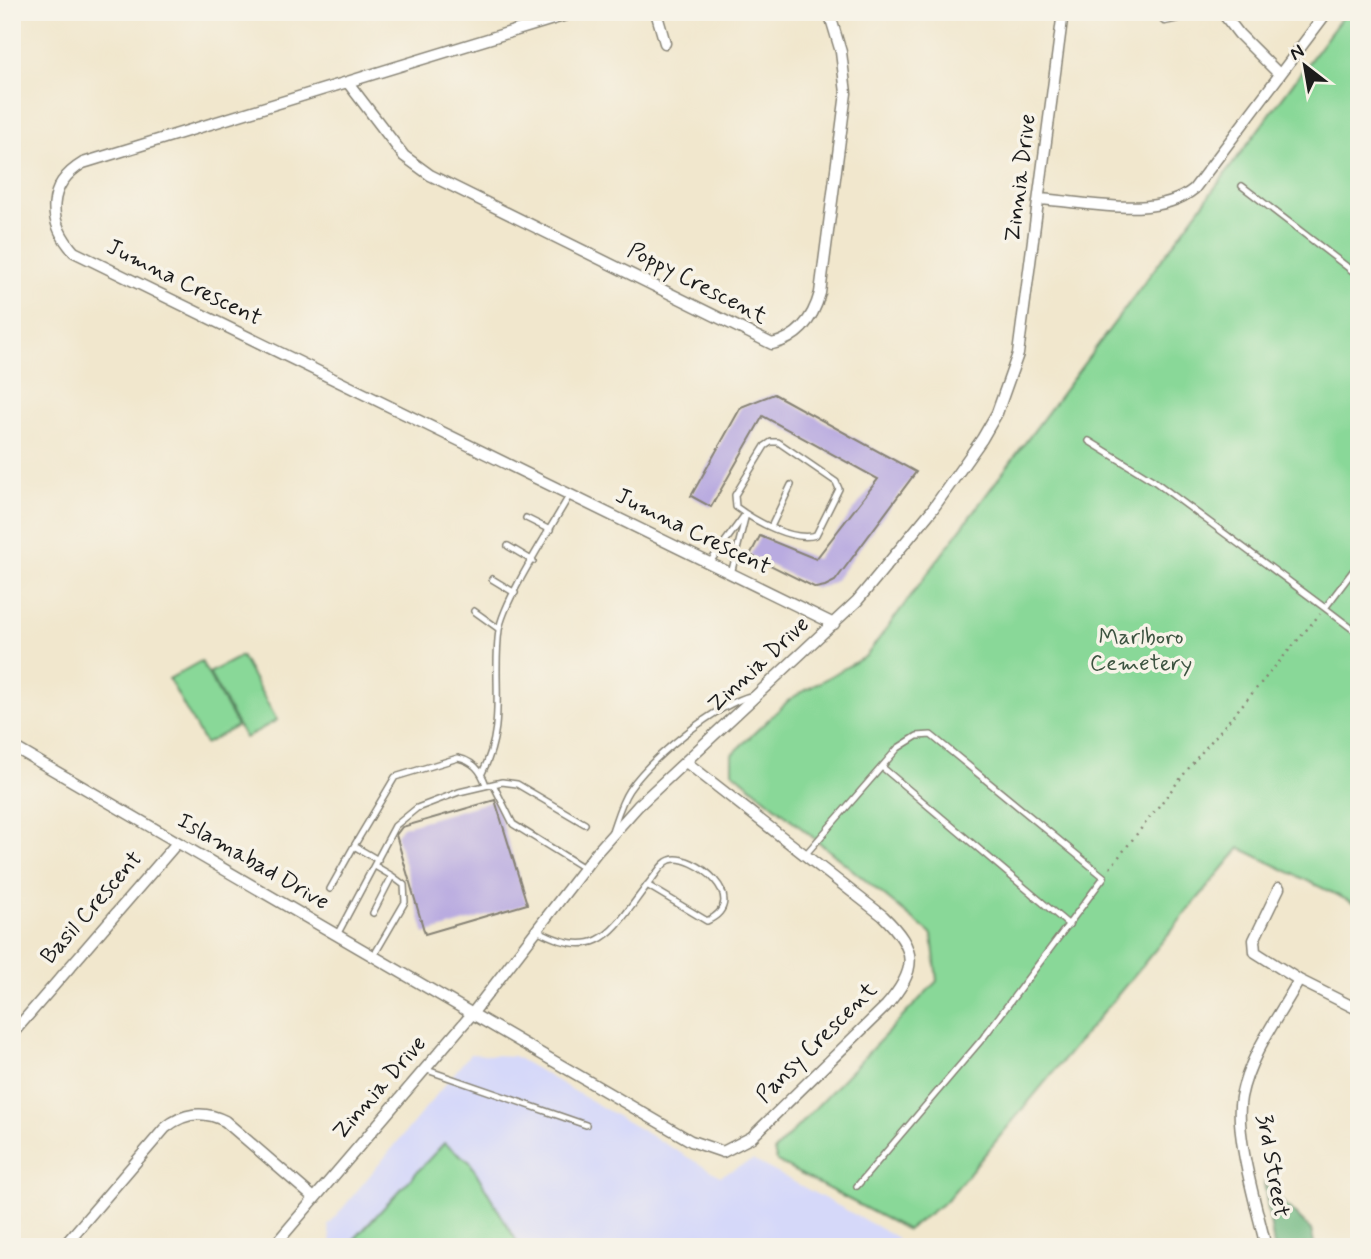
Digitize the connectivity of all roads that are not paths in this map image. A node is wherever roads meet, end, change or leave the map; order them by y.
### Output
1 (576, 12) edge
2 (656, 12) edge
3 (829, 12) edge
4 (1063, 12) edge
5 (1196, 12) edge
6 (1222, 12) edge
7 (1327, 12) edge
8 (1165, 19) dead end
9 (665, 43) dead end
10 (1279, 74) junction
11 (349, 84) junction
12 (1242, 186) dead end
13 (1040, 199) junction
14 (1359, 276) edge
15 (1089, 441) dead end
16 (791, 485) dead end
17 (569, 496) junction
18 (746, 514) junction
19 (526, 517) dead end
20 (771, 527) junction
21 (550, 530) junction
22 (508, 546) dead end
23 (533, 561) junction
24 (709, 563) junction
25 (1359, 563) edge
26 (731, 574) junction
27 (492, 579) dead end
28 (515, 593) junction
29 (1325, 608) junction
30 (474, 611) dead end
31 (834, 624) junction
32 (499, 629) junction
33 (1359, 634) edge
34 (760, 694) junction
35 (12, 746) edge
36 (686, 762) junction
37 (882, 767) junction
38 (482, 773) junction
39 (490, 784) junction
40 (585, 824) dead end
41 (610, 837) junction
42 (177, 842) junction
43 (354, 846) junction
44 (805, 855) junction
45 (376, 863) junction
46 (584, 868) junction
47 (392, 876) junction
48 (647, 885) junction
49 (1279, 888) dead end
50 (330, 889) dead end
51 (373, 914) dead end
52 (1069, 925) junction
53 (537, 930) junction
54 (337, 935) junction
55 (373, 957) junction
56 (1299, 980) junction
57 (1359, 1010) edge
58 (472, 1014) junction
59 (12, 1034) edge
60 (424, 1069) junction
61 (586, 1125) dead end
62 (857, 1186) dead end
63 (314, 1198) junction
64 (62, 1247) edge
65 (272, 1247) edge
66 (1266, 1247) edge

1 - 11 street, Jumna Crescent
2 - 9 street
3 - 11 street, Poppy Crescent
4 - 13 street, Zinnia Drive
5 - 8 street
6 - 10 street
7 - 10 street
10 - 13 street
11 - 17 street, Jumna Crescent
12 - 14 lane
13 - 31 street, Zinnia Drive
15 - 29 lane
16 - 20 lane
17 - 21 lane
17 - 24 street, Jumna Crescent
18 - 20 lane
18 - 20 lane
18 - 24 lane
18 - 26 lane
19 - 21 lane
21 - 23 lane
22 - 23 lane
23 - 28 lane
24 - 26 street, Jumna Crescent
25 - 29 lane
26 - 31 street, Jumna Crescent
27 - 28 lane
28 - 32 lane
29 - 33 lane
30 - 32 lane
31 - 34 street, Zinnia Drive
32 - 38 lane
34 - 36 street, Zinnia Drive
34 - 41 lane
35 - 42 street, Islamabad Drive
36 - 41 street, Zinnia Drive
36 - 44 street, Pansy Crescent
37 - 44 lane
37 - 52 lane
37 - 52 lane
38 - 39 lane
38 - 43 lane
39 - 40 lane
39 - 45 lane
39 - 46 lane
41 - 46 street, Zinnia Drive
42 - 54 street, Islamabad Drive
42 - 59 street, Basil Crescent
43 - 45 lane
43 - 50 lane
44 - 58 street, Pansy Crescent
45 - 47 lane
45 - 54 lane
46 - 53 street, Zinnia Drive
47 - 51 lane
47 - 55 lane
48 - 48 lane
48 - 53 lane
49 - 56 street
52 - 62 lane
53 - 58 street, Zinnia Drive
54 - 55 street, Islamabad Drive
55 - 58 street, Islamabad Drive
56 - 57 street
56 - 66 street, 3rd Street
58 - 60 street, Zinnia Drive
60 - 61 lane
60 - 63 street, Zinnia Drive
63 - 64 street
63 - 65 street, Zinnia Drive

